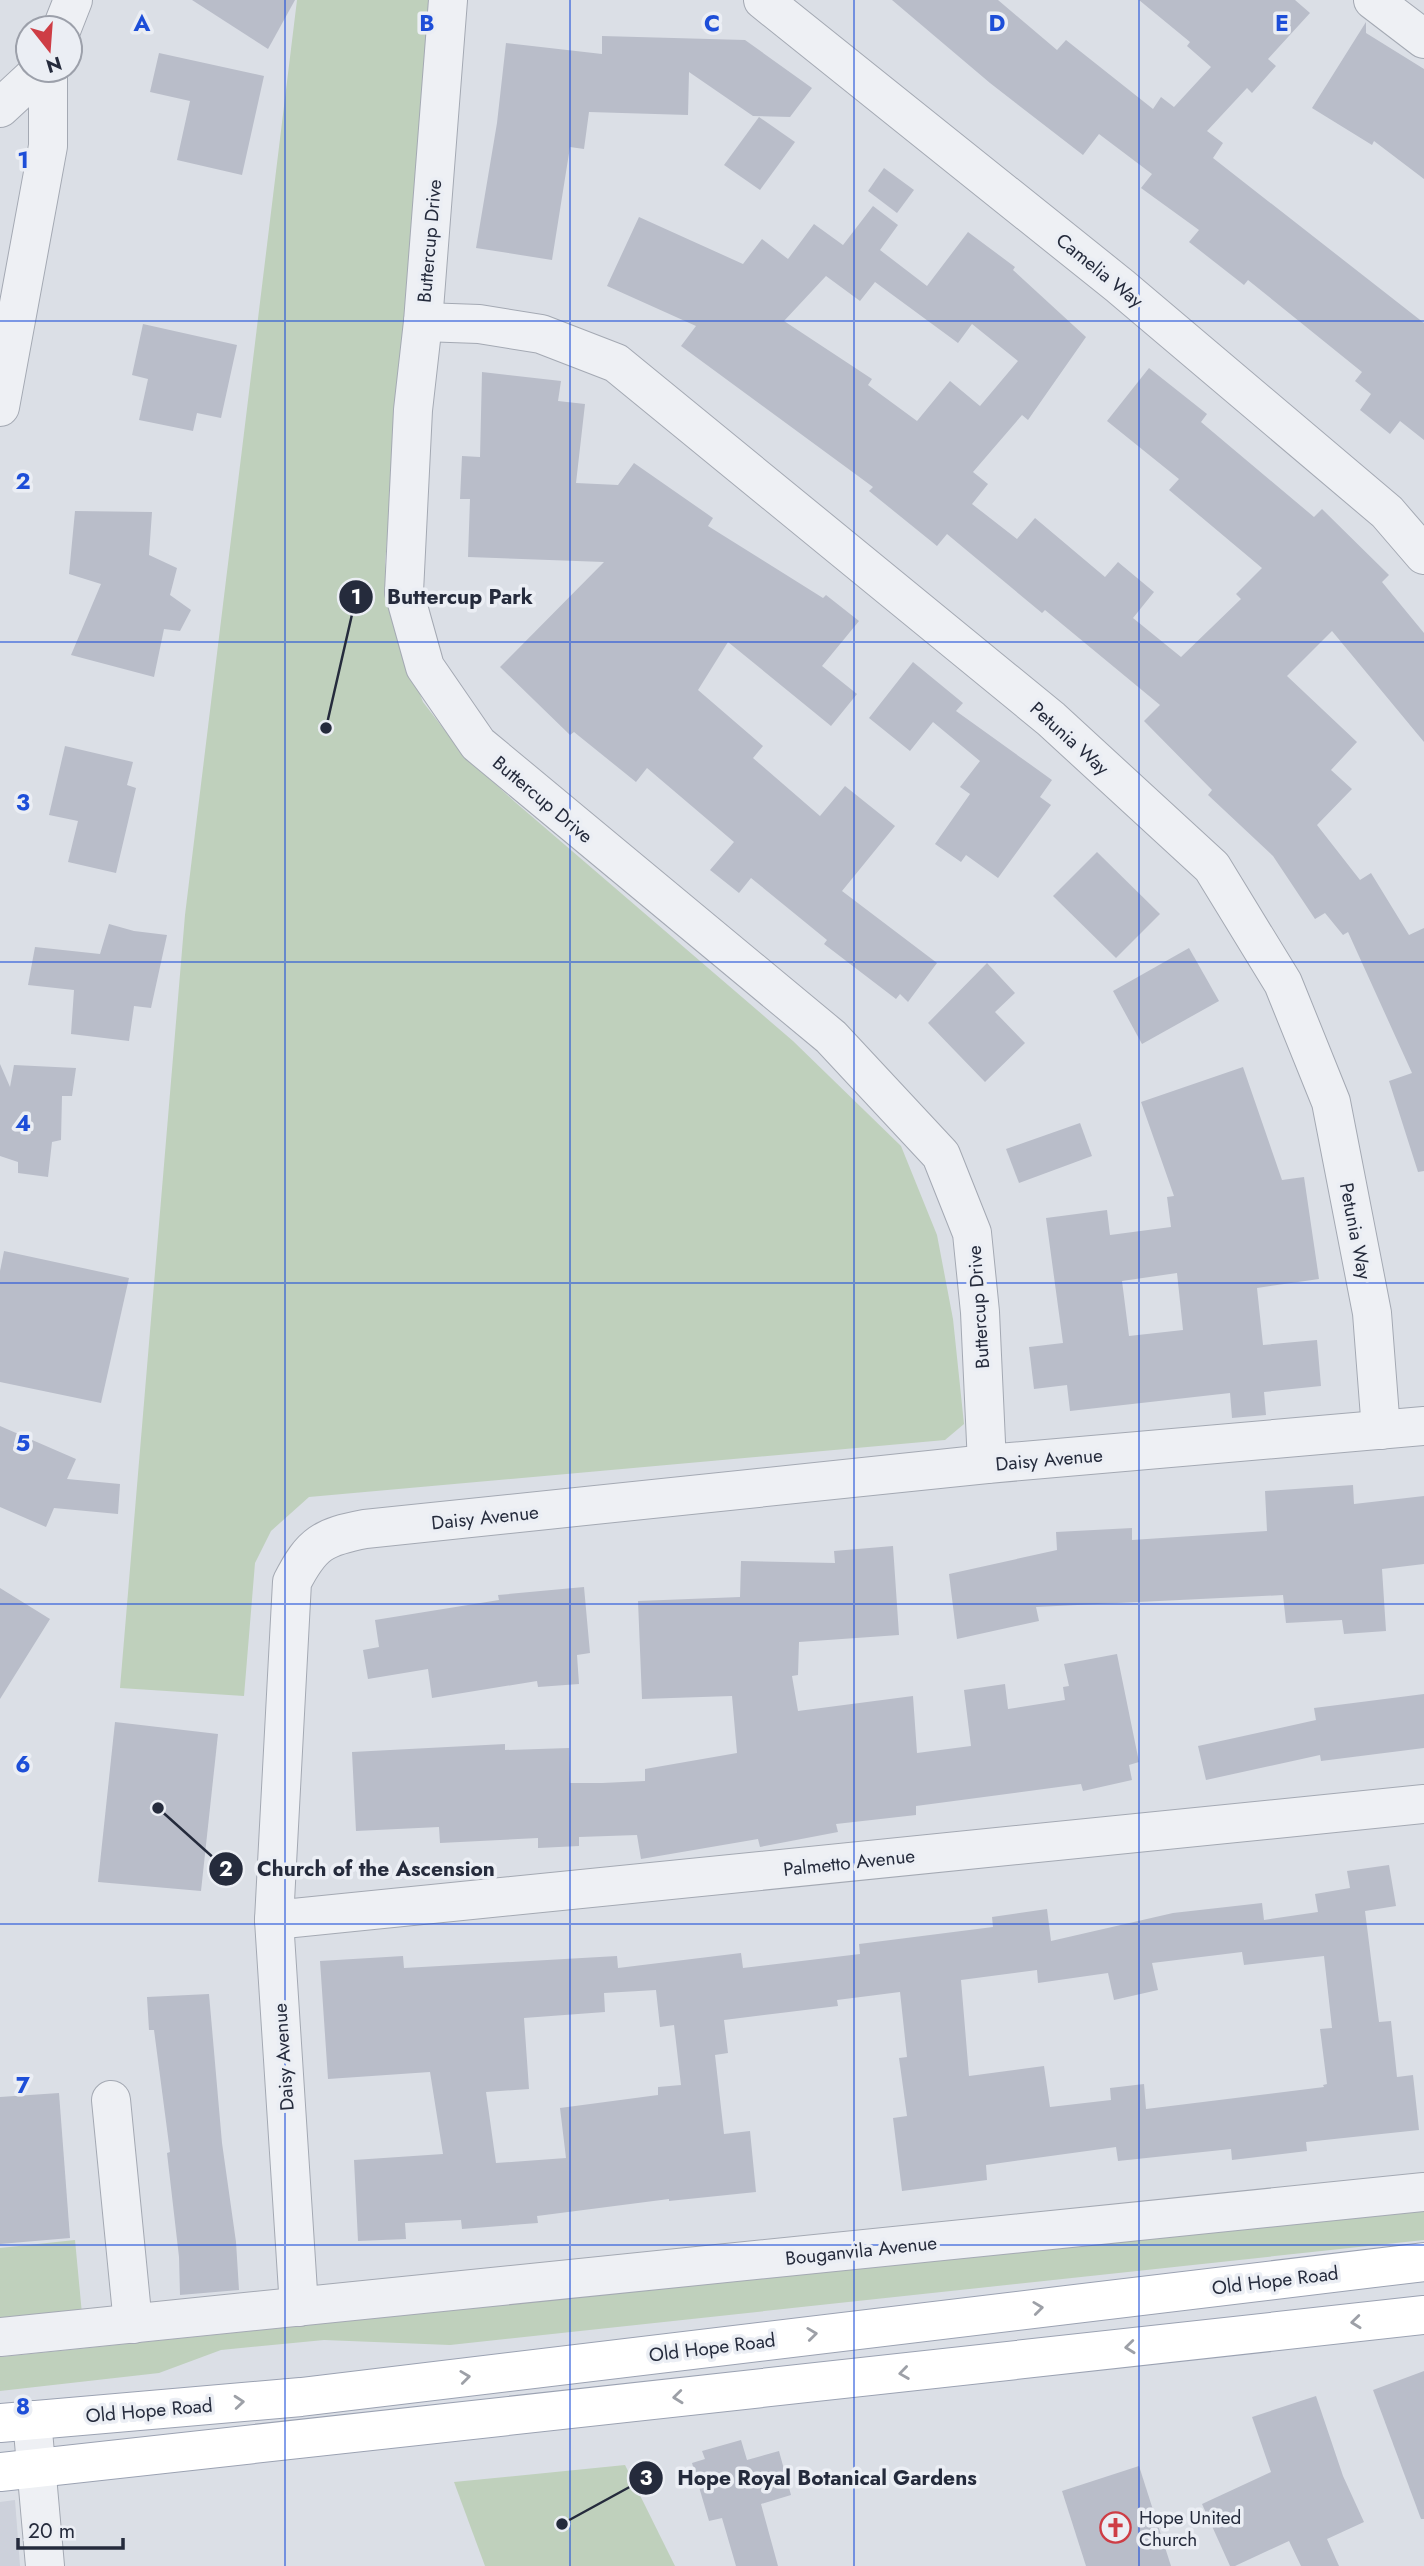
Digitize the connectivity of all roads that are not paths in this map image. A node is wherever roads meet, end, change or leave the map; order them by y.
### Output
1 (448, 0) edge
2 (763, 0) edge
3 (1373, 0) edge
4 (1424, 39) edge
5 (26, 84) edge
6 (48, 84) edge
7 (0, 108) edge
8 (423, 322) junction
9 (0, 407) edge
10 (1424, 555) edge
11 (1424, 1426) edge
12 (1381, 1430) junction
13 (986, 1464) junction
14 (1424, 1804) edge
15 (274, 1920) junction
16 (111, 2100) dead end
17 (1424, 2192) edge
18 (1424, 2262) edge
19 (299, 2308) junction
20 (1424, 2315) edge
21 (133, 2324) junction
22 (0, 2337) edge
23 (16, 2422) edge
24 (18, 2470) edge
25 (45, 2566) edge

1 - 8 street, Buttercup Drive
2 - 10 street, Camelia Way
3 - 4 street
5 - 7 street
6 - 9 street
8 - 12 street, Petunia Way
8 - 13 street, Buttercup Drive
11 - 12 street, Daisy Avenue
12 - 13 street, Daisy Avenue
13 - 15 street, Daisy Avenue
14 - 15 street, Palmetto Avenue
15 - 19 street, Daisy Avenue
16 - 21 street
17 - 19 street, Bouganvila Avenue
23 -> 18 main road, Old Hope Road
19 - 21 street, Bouganvila Avenue
20 -> 24 main road
21 - 22 street, Bouganvila Avenue
23 - 24 street
24 - 25 street

